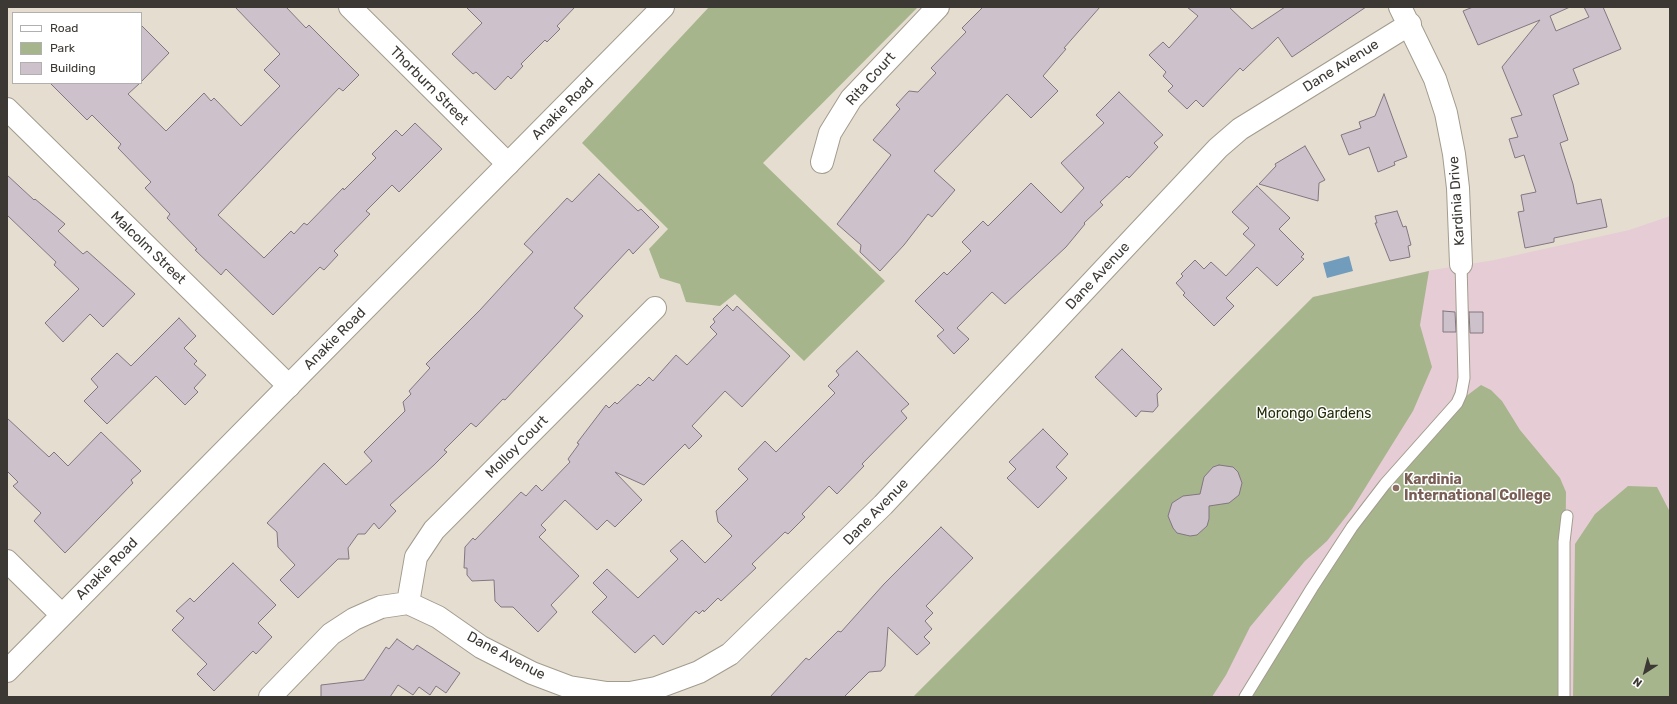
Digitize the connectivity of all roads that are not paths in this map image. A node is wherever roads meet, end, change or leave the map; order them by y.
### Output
1 (350, 7) edge
2 (663, 7) edge
3 (938, 7) edge
4 (1405, 15) edge
5 (7, 109) edge
6 (822, 162) dead end
7 (508, 164) junction
8 (1461, 264) joint
9 (655, 308) dead end
10 (289, 386) junction
11 (1567, 516) dead end
12 (7, 561) edge
13 (408, 602) junction
14 (62, 615) junction
15 (7, 671) edge
16 (607, 695) edge
17 (270, 697) edge
18 (1245, 697) edge
19 (1564, 697) edge

1 - 7 street, Thorburn Street
2 - 7 street, Anakie Road
3 - 6 street, Rita Court
4 - 8 street, Kardinia Drive
4 - 16 street, Dane Avenue
5 - 10 street, Malcolm Street
7 - 10 street, Anakie Road
8 - 18 lane, Kardinia Drive
9 - 13 street, Molloy Court
10 - 14 street, Anakie Road
11 - 19 lane
12 - 14 street
13 - 16 street, Dane Avenue
13 - 17 street
14 - 15 street, Anakie Road

